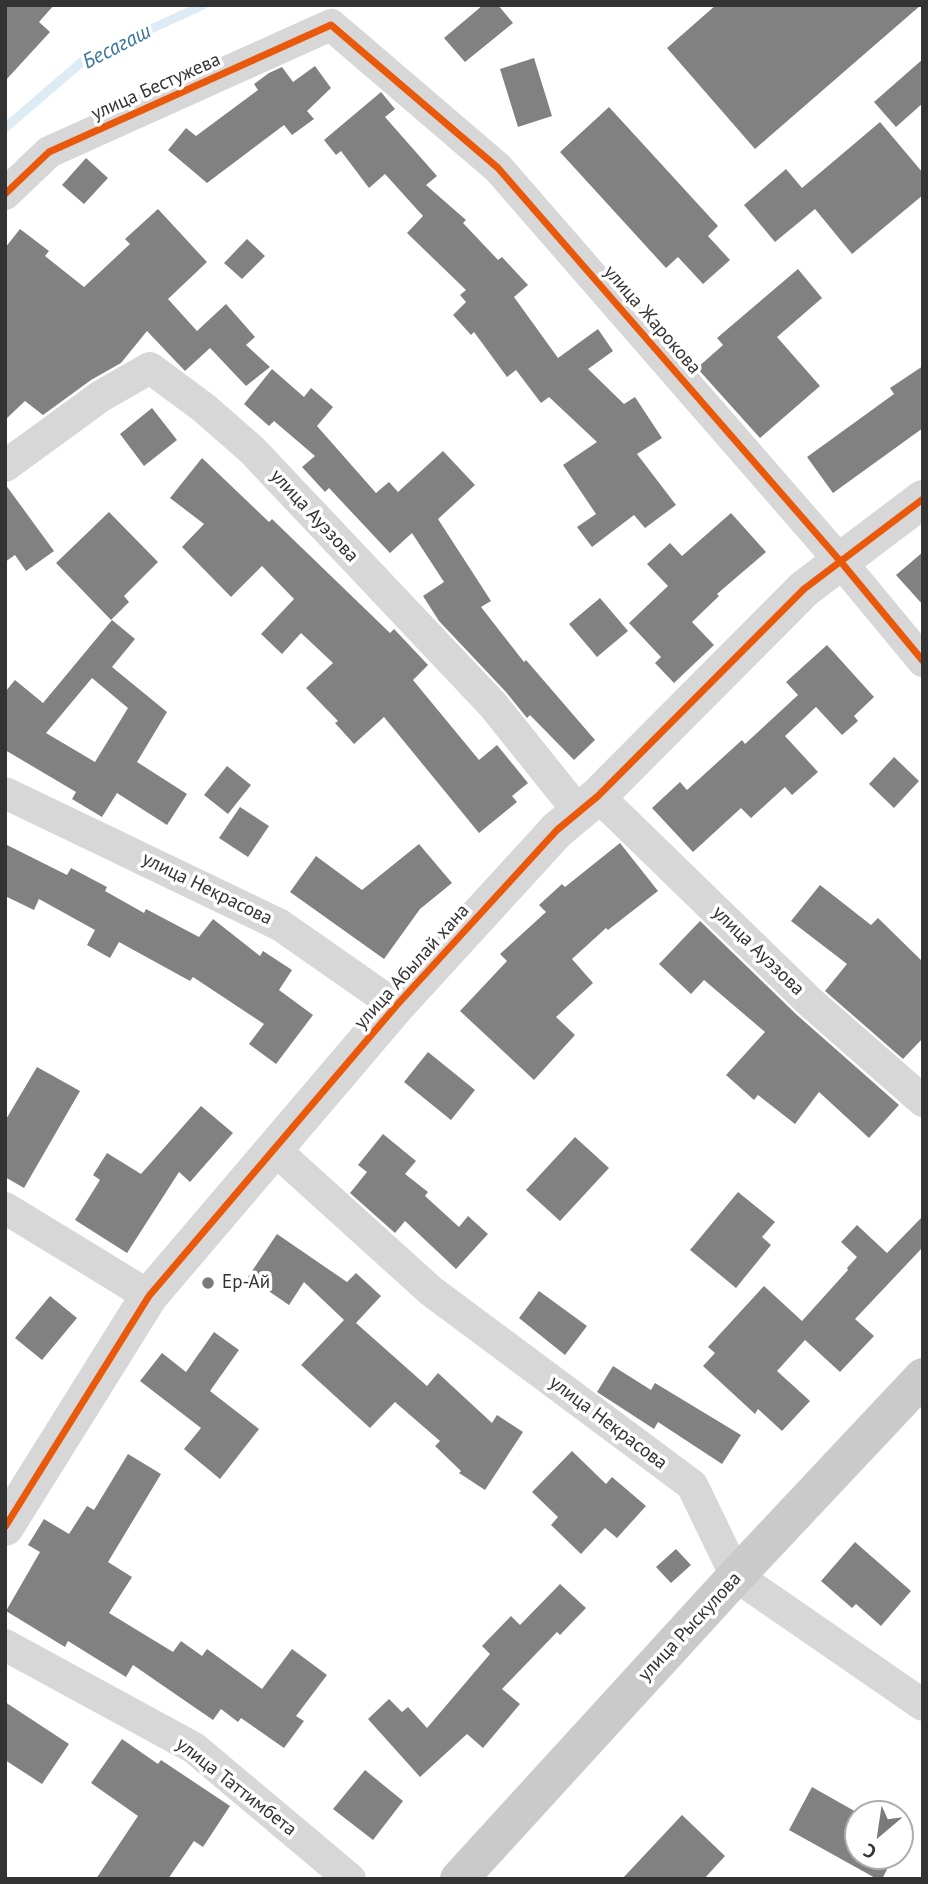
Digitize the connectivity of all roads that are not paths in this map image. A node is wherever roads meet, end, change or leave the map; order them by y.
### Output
1 (331, 25) joint
2 (5, 194) edge
3 (5, 466) edge
4 (923, 499) edge
5 (841, 562) junction
6 (923, 661) edge
7 (5, 793) edge
8 (588, 804) junction
9 (396, 1006) junction
10 (923, 1101) edge
11 (274, 1149) junction
12 (5, 1208) edge
13 (149, 1296) junction
14 (923, 1377) edge
15 (5, 1527) edge
16 (736, 1576) junction
17 (5, 1645) edge
18 (923, 1705) edge
19 (350, 1879) edge
20 (459, 1879) edge

1 - 2 street, улица Бестужева
1 - 5 street, улица Жарокова
3 - 8 street, улица Ауэзова
4 - 5 street, улица Абылай хана
5 - 6 street, улица Жарокова
5 - 8 street, улица Абылай хана
7 - 9 street, улица Некрасова
8 - 9 street, улица Абылай хана
8 - 10 street, улица Ауэзова
9 - 11 street, улица Абылай хана
11 - 13 street, улица Абылай хана
11 - 16 street, улица Некрасова
12 - 13 street
13 - 15 street, улица Абылай хана
14 - 16 main road, улица Рыскулова
16 - 18 street, улица Некрасова
16 - 20 main road, улица Рыскулова
17 - 19 street, улица Таттимбета

